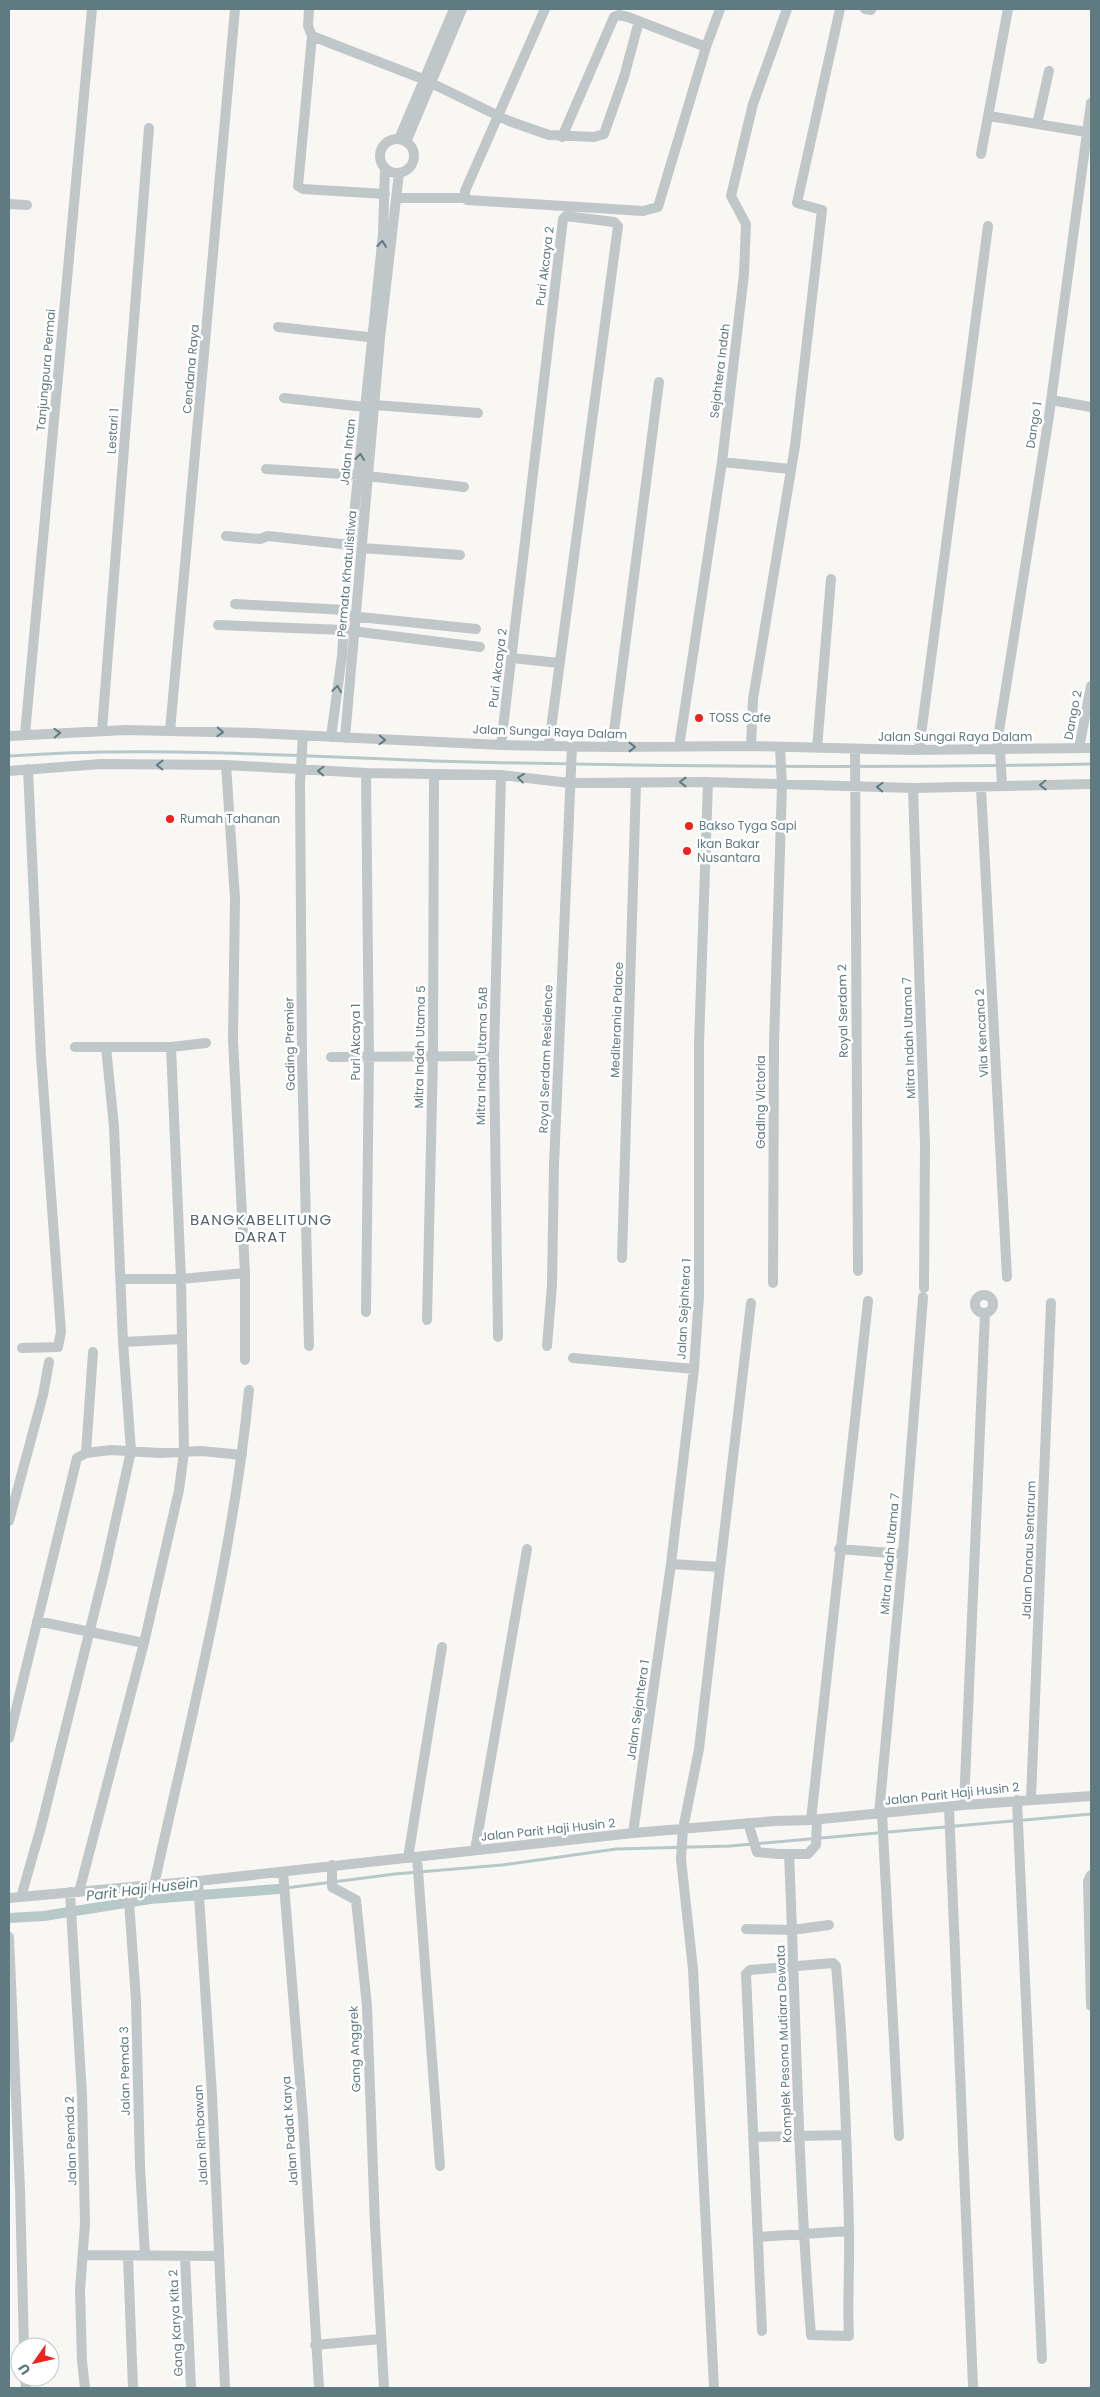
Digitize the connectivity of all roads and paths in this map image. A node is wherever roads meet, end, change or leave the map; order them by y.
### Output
1 (92, 9) edge
2 (235, 9) edge
3 (309, 9) edge
4 (454, 9) edge
5 (462, 9) edge
6 (545, 9) edge
7 (720, 9) edge
8 (787, 9) edge
9 (840, 9) edge
10 (1008, 9) edge
11 (639, 21) junction
12 (312, 36) junction
13 (706, 48) junction
14 (1049, 70) dead end
15 (426, 81) junction
16 (1091, 103) edge
17 (499, 114) junction
18 (989, 116) junction
19 (1038, 124) junction
20 (149, 131) dead end
21 (1086, 132) junction
22 (562, 137) junction
23 (403, 140) junction
24 (982, 154) dead end
25 (385, 169) junction
26 (399, 173) junction
27 (385, 194) junction
28 (396, 198) junction
29 (465, 198) junction
30 (9, 204) edge
31 (27, 205) dead end
32 (988, 226) dead end
33 (278, 327) dead end
34 (376, 338) junction
35 (659, 382) dead end
36 (284, 398) dead end
37 (1051, 400) junction
38 (370, 406) junction
39 (1091, 407) edge
40 (478, 413) dead end
41 (722, 462) junction
42 (266, 468) dead end
43 (790, 469) junction
44 (358, 475) junction
45 (369, 477) junction
46 (464, 487) dead end
47 (226, 536) dead end
48 (350, 545) junction
49 (362, 548) junction
50 (460, 555) dead end
51 (831, 579) dead end
52 (235, 604) dead end
53 (345, 613) junction
54 (355, 616) junction
55 (218, 624) dead end
56 (349, 630) junction
57 (476, 630) dead end
58 (480, 647) dead end
59 (512, 658) junction
60 (559, 663) junction
61 (1091, 686) edge
62 (102, 730) junction
63 (170, 731) junction
64 (26, 734) junction
65 (9, 736) edge
66 (331, 737) junction
67 (345, 738) junction
68 (303, 739) junction
69 (549, 744) junction
70 (501, 745) junction
71 (679, 746) junction
72 (750, 746) junction
73 (612, 747) junction
74 (817, 748) junction
75 (1079, 748) junction
76 (1091, 748) edge
77 (572, 750) junction
78 (781, 750) junction
79 (919, 750) junction
80 (999, 752) junction
81 (855, 753) junction
82 (226, 765) junction
83 (301, 768) junction
84 (28, 769) junction
85 (9, 771) edge
86 (366, 773) junction
87 (434, 774) junction
88 (501, 775) junction
89 (570, 778) junction
90 (1002, 781) junction
91 (708, 782) junction
92 (636, 783) junction
93 (782, 784) junction
94 (1091, 784) edge
95 (854, 786) junction
96 (913, 788) junction
97 (981, 788) junction
98 (206, 1043) dead end
99 (75, 1047) dead end
100 (106, 1047) junction
101 (171, 1047) junction
102 (432, 1055) junction
103 (494, 1056) junction
104 (331, 1057) dead end
105 (368, 1057) junction
106 (622, 1258) dead end
107 (858, 1271) dead end
108 (245, 1273) junction
109 (1007, 1277) dead end
110 (121, 1279) junction
111 (181, 1279) junction
112 (772, 1284) dead end
113 (868, 1301) dead end
114 (751, 1303) dead end
115 (1051, 1303) dead end
116 (366, 1312) dead end
117 (985, 1314) dead end
118 (427, 1320) dead end
119 (498, 1337) dead end
120 (182, 1339) junction
121 (123, 1342) junction
122 (309, 1346) dead end
123 (547, 1346) dead end
124 (22, 1348) dead end
125 (93, 1352) dead end
126 (573, 1358) dead end
127 (245, 1360) dead end
128 (49, 1362) dead end
129 (694, 1370) junction
130 (249, 1390) dead end
131 (131, 1451) junction
132 (184, 1452) junction
133 (86, 1453) junction
134 (242, 1455) junction
135 (9, 1521) edge
136 (527, 1549) dead end
137 (839, 1550) junction
138 (903, 1554) junction
139 (672, 1564) junction
140 (720, 1567) junction
141 (37, 1621) junction
142 (88, 1633) junction
143 (144, 1643) junction
144 (442, 1647) dead end
145 (9, 1738) edge
146 (1091, 1796) edge
147 (1031, 1799) junction
148 (1016, 1800) junction
149 (964, 1804) junction
150 (950, 1811) junction
151 (881, 1813) junction
152 (814, 1820) junction
153 (748, 1823) junction
154 (683, 1829) junction
155 (633, 1833) junction
156 (475, 1850) junction
157 (789, 1854) junction
158 (414, 1860) junction
159 (332, 1868) junction
160 (1091, 1875) edge
161 (283, 1876) junction
162 (198, 1881) junction
163 (154, 1885) junction
164 (128, 1887) junction
165 (75, 1892) junction
166 (22, 1897) junction
167 (9, 1898) edge
168 (830, 1925) dead end
169 (746, 1929) dead end
170 (792, 1930) junction
171 (9, 1937) edge
172 (794, 1968) junction
173 (1091, 2006) edge
174 (846, 2135) junction
175 (800, 2136) junction
176 (899, 2136) dead end
177 (755, 2137) junction
178 (440, 2166) dead end
179 (849, 2232) junction
180 (803, 2233) junction
181 (758, 2237) junction
182 (83, 2255) junction
183 (145, 2255) junction
184 (128, 2256) junction
185 (185, 2256) junction
186 (219, 2256) junction
187 (762, 2331) dead end
188 (24, 2337) edge
189 (381, 2339) junction
190 (315, 2345) junction
191 (1042, 2359) dead end
192 (973, 2386) dead end
193 (85, 2388) edge
194 (133, 2388) edge
195 (191, 2388) edge
196 (225, 2388) edge
197 (319, 2388) edge
198 (384, 2388) edge
199 (714, 2388) edge

1 - 64 street, Tanjungpura Permai
2 - 63 street, Cendana Raya
3 - 12 street
4 - 15 street
5 - 15 street
6 - 17 street
7 - 13 street
8 - 41 street, Sejahtera Indah
9 - 43 street
10 - 18 street
11 - 13 street
11 - 22 street
11 - 22 street
12 - 15 street
12 - 27 street
13 - 29 street
14 - 19 street
15 - 17 street
15 - 23 street
16 - 21 street, Dango 1
17 - 22 street
17 - 29 street
18 - 19 street
18 - 24 street
19 - 21 street
20 - 62 street, Lestari 1
21 - 37 street, Dango 1
23 - 25 street
23 - 26 street
25 - 26 street
25 - 27 street
26 - 28 street, Permata Khatulistiwa
34 -> 27 street
28 - 29 street
28 - 34 street, Permata Khatulistiwa
30 - 31 street
32 - 79 street
33 - 34 street
34 - 38 street, Permata Khatulistiwa
35 - 73 street
36 - 38 street
37 - 39 street
37 - 80 street, Dango 1
38 - 40 street
44 -> 38 street, Jalan Intan
38 - 45 street, Permata Khatulistiwa
41 - 43 street
41 - 71 street, Sejahtera Indah
42 - 44 street
43 - 72 street
44 - 45 street
44 - 48 street, Jalan Intan
45 - 46 street
45 - 49 street, Permata Khatulistiwa
47 - 48 street
48 - 53 street, Jalan Intan
49 - 50 street
49 - 54 street, Permata Khatulistiwa
51 - 74 street
52 - 53 street
53 - 54 street
53 - 56 street, Jalan Intan
54 - 56 street, Permata Khatulistiwa
54 - 57 street
55 - 56 street
56 - 58 street
66 -> 56 street, Jalan Intan
56 - 67 street, Permata Khatulistiwa
59 - 60 street
59 - 60 street, Puri Akcaya 2
59 - 70 street, Puri Akcaya 2
60 - 69 street, Puri Akcaya 2
61 - 75 street, Dango 2
62 - 63 street, Jalan Sungai Raya Dalam
64 -> 62 street, Jalan Sungai Raya Dalam
63 -> 68 street, Jalan Sungai Raya Dalam
64 - 65 street, Jalan Sungai Raya Dalam
66 - 67 street, Jalan Sungai Raya Dalam
66 - 68 street, Jalan Sungai Raya Dalam
67 -> 70 street, Jalan Sungai Raya Dalam
68 - 83 street, Gading Premier
69 - 70 street, Jalan Sungai Raya Dalam
69 - 77 street, Jalan Sungai Raya Dalam
71 - 72 street, Jalan Sungai Raya Dalam
73 -> 71 street, Jalan Sungai Raya Dalam
72 - 78 street, Jalan Sungai Raya Dalam
73 - 77 street, Jalan Sungai Raya Dalam
74 - 78 street, Jalan Sungai Raya Dalam
74 - 81 street, Jalan Sungai Raya Dalam
75 - 76 street, Jalan Sungai Raya Dalam
75 - 80 street, Jalan Sungai Raya Dalam
77 - 89 street, Royal Serdam Residence
78 - 93 street, Gading Victoria
79 - 80 street, Jalan Sungai Raya Dalam
79 - 81 street, Jalan Sungai Raya Dalam
80 - 90 street, Dango 1
81 - 95 street, Royal Serdam 2
82 - 83 street
82 -> 84 street
82 - 108 street
86 -> 83 street
83 - 122 street, Gading Premier
84 - 85 street
84 - 124 street
86 - 87 street
86 - 105 street, Puri Akcaya 1
87 - 88 street
87 - 102 street, Mitra Indah Utama 5
89 -> 88 street
88 - 103 street, Mitra Indah Utama 5AB
89 - 92 street
89 - 123 street, Royal Serdam Residence
94 -> 90 street
90 - 97 street
91 -> 92 street
91 - 93 street
91 - 129 street, Jalan Sejahtera 1
92 - 106 street, Mediterania Palace
93 - 95 street
93 - 112 street, Gading Victoria
96 -> 95 street
95 - 107 street, Royal Serdam 2
96 - 97 street
96 - 138 street, Mitra Indah Utama 7
97 - 109 street, Vila Kencana 2
98 - 101 street
99 - 100 street
100 - 101 street
100 - 110 street
101 - 111 street
102 - 103 street
102 - 105 street
102 - 118 street, Mitra Indah Utama 5
103 - 119 street, Mitra Indah Utama 5AB
104 - 105 street
105 - 116 street, Puri Akcaya 1
108 - 111 street
108 - 127 street
110 - 111 street
110 - 121 street
111 - 120 street
113 - 137 street
114 - 140 street
115 - 147 street, Jalan Danau Sentarum
117 - 149 street
120 - 121 street
120 - 132 street
121 - 131 street
125 - 133 street
126 - 129 street
128 - 135 street
129 - 139 street, Jalan Sejahtera 1
130 - 134 street
131 - 132 street
131 - 133 street
131 - 142 street
132 - 134 street
132 - 143 street
133 - 141 street
134 - 163 street
136 - 156 street
137 - 138 street
137 - 152 street
138 - 151 street, Mitra Indah Utama 7
139 - 140 street
139 - 155 street, Jalan Sejahtera 1
140 - 154 street
141 - 142 street
141 - 145 street
142 - 143 street
142 - 166 street
143 - 165 street
144 - 158 street
146 - 147 street, Jalan Parit Haji Husin 2
147 - 148 street, Jalan Parit Haji Husin 2
148 - 149 street, Jalan Parit Haji Husin 2
148 - 191 street
149 - 150 street, Jalan Parit Haji Husin 2
150 - 151 street, Jalan Parit Haji Husin 2
150 - 192 street
151 - 152 street, Jalan Parit Haji Husin 2
151 - 176 street, Mitra Indah Utama 7
152 - 153 street, Jalan Parit Haji Husin 2
152 - 157 street
153 - 154 street, Jalan Parit Haji Husin 2
153 - 157 street
154 - 155 street, Jalan Parit Haji Husin 2
154 - 199 street
155 - 156 street, Jalan Parit Haji Husin 2
156 - 158 street, Jalan Parit Haji Husin 2
157 - 170 street, Komplek Pesona Mutiara Dewata
158 - 159 street, Jalan Parit Haji Husin 2
158 - 178 street
159 - 161 street, Jalan Parit Haji Husin 2
159 - 189 street, Gang Anggrek
160 - 173 street
161 - 162 street, Jalan Parit Haji Husin 2
161 - 190 street, Jalan Padat Karya
162 - 163 street, Jalan Parit Haji Husin 2
162 - 186 street, Jalan Rimbawan
163 - 164 street, Jalan Parit Haji Husin 2
164 - 165 street, Jalan Parit Haji Husin 2
164 - 183 street, Jalan Pemda 3
165 - 166 street, Jalan Parit Haji Husin 2
165 - 182 street, Jalan Pemda 2
166 - 167 street, Jalan Parit Haji Husin 2
168 - 170 street
169 - 170 street
170 - 172 street, Komplek Pesona Mutiara Dewata
171 - 188 street
172 - 174 street
172 - 175 street, Komplek Pesona Mutiara Dewata
172 - 177 street
174 - 175 street
174 - 179 street
175 - 177 street
175 - 180 street, Komplek Pesona Mutiara Dewata
177 - 181 street
179 - 180 street
179 - 180 street, Komplek Pesona Mutiara Dewata
180 - 181 street
181 - 187 street
182 - 184 street
182 - 193 street, Jalan Pemda 2
183 - 184 street
183 - 185 street
184 - 194 street
185 - 186 street
185 - 195 street, Gang Karya Kita 2
186 - 196 street, Jalan Rimbawan
189 - 190 street
189 - 198 street
190 - 197 street, Jalan Padat Karya

